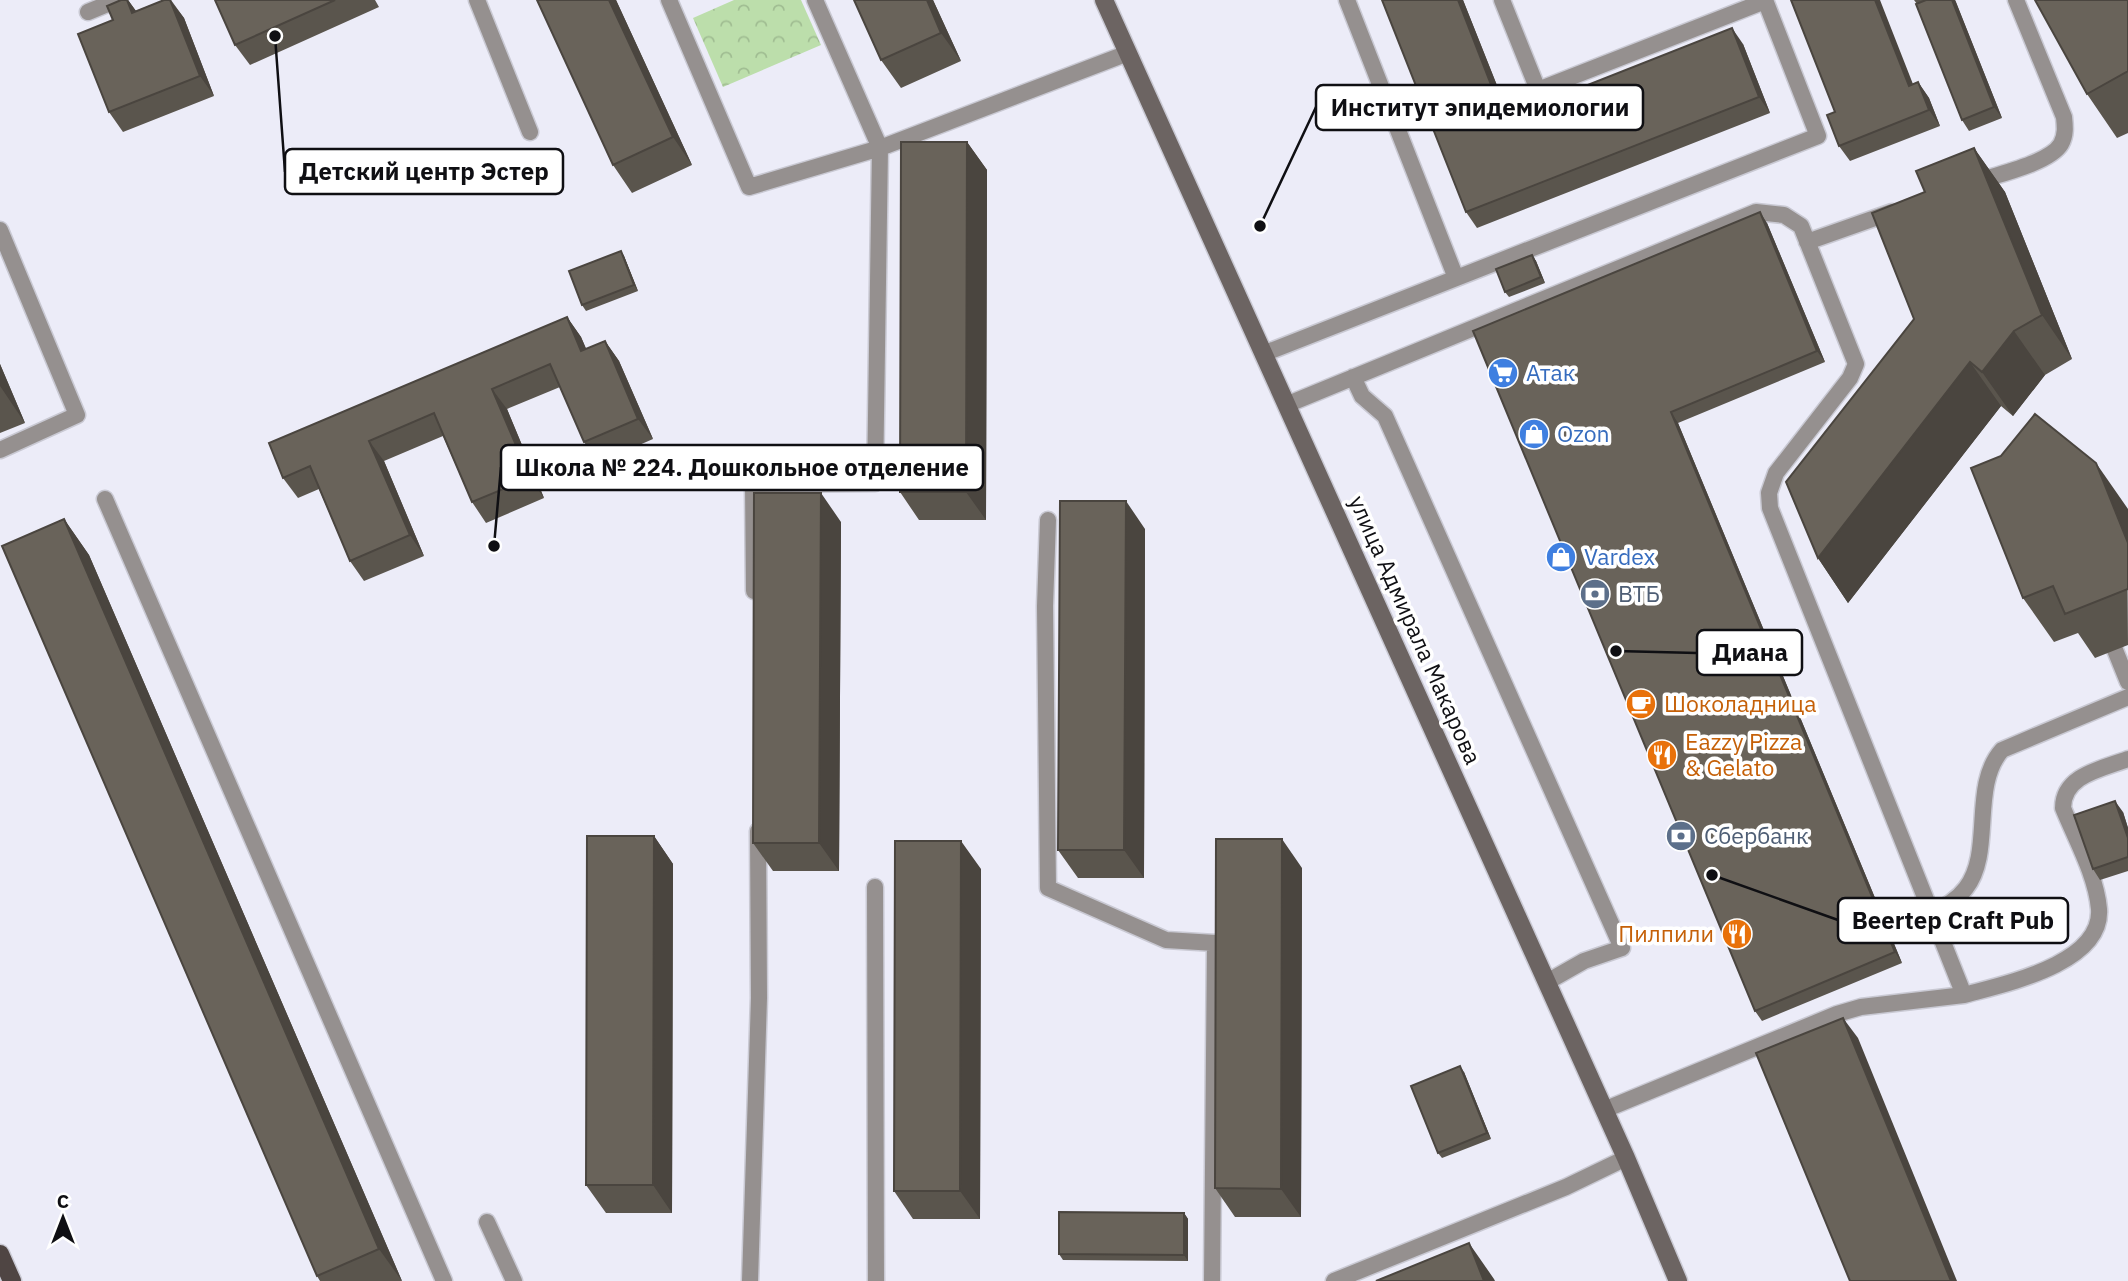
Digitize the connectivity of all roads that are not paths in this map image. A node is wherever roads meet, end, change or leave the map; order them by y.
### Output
1 (117, 0) edge
2 (477, 0) edge
3 (669, 0) edge
4 (815, 0) edge
5 (1104, 0) edge
6 (1347, 0) edge
7 (1502, 0) edge
8 (1765, 0) edge
9 (2016, 0) edge
10 (88, 12) dead end
11 (1128, 53) junction
12 (530, 132) dead end
13 (880, 148) junction
14 (1963, 187) edge
15 (1911, 205) edge
16 (0, 230) edge
17 (1807, 243) junction
18 (1456, 278) junction
19 (1264, 354) junction
20 (1353, 377) junction
21 (1286, 405) junction
22 (0, 450) edge
23 (106, 499) dead end
24 (1048, 520) dead end
25 (755, 606) edge
26 (2115, 650) edge
27 (2128, 682) edge
28 (2128, 697) edge
29 (2128, 758) edge
30 (758, 810) edge
31 (874, 887) dead end
32 (1931, 914) junction
33 (1547, 982) junction
34 (1964, 995) junction
35 (1604, 1110) junction
36 (1626, 1158) junction
37 (487, 1222) dead end
38 (0, 1254) edge
39 (12, 1281) edge
40 (444, 1281) edge
41 (514, 1281) edge
42 (750, 1281) edge
43 (876, 1281) edge
44 (1212, 1281) edge
45 (1334, 1281) edge
46 (1678, 1281) edge

1 - 10 lane
2 - 12 lane
3 - 13 lane
4 - 13 lane
5 - 11 street, улица Адмирала Макарова
6 - 18 lane
7 - 8 lane
8 - 18 lane
9 - 14 lane
11 - 13 lane
11 - 19 street, улица Адмирала Макарова
13 - 25 lane
15 - 17 lane
16 - 22 lane
17 - 20 lane
17 - 32 lane
18 - 19 lane
19 - 21 street, улица Адмирала Макарова
20 - 21 lane
20 - 33 lane
21 - 33 street, улица Адмирала Макарова
23 - 40 lane
24 - 44 lane
26 - 27 lane
28 - 32 lane
29 - 34 lane
30 - 42 lane
31 - 43 lane
32 - 34 lane
33 - 35 street, улица Адмирала Макарова
34 - 35 lane
35 - 36 street, улица Адмирала Макарова
36 - 45 lane
36 - 46 street, улица Адмирала Макарова
37 - 41 lane
38 - 39 main road

